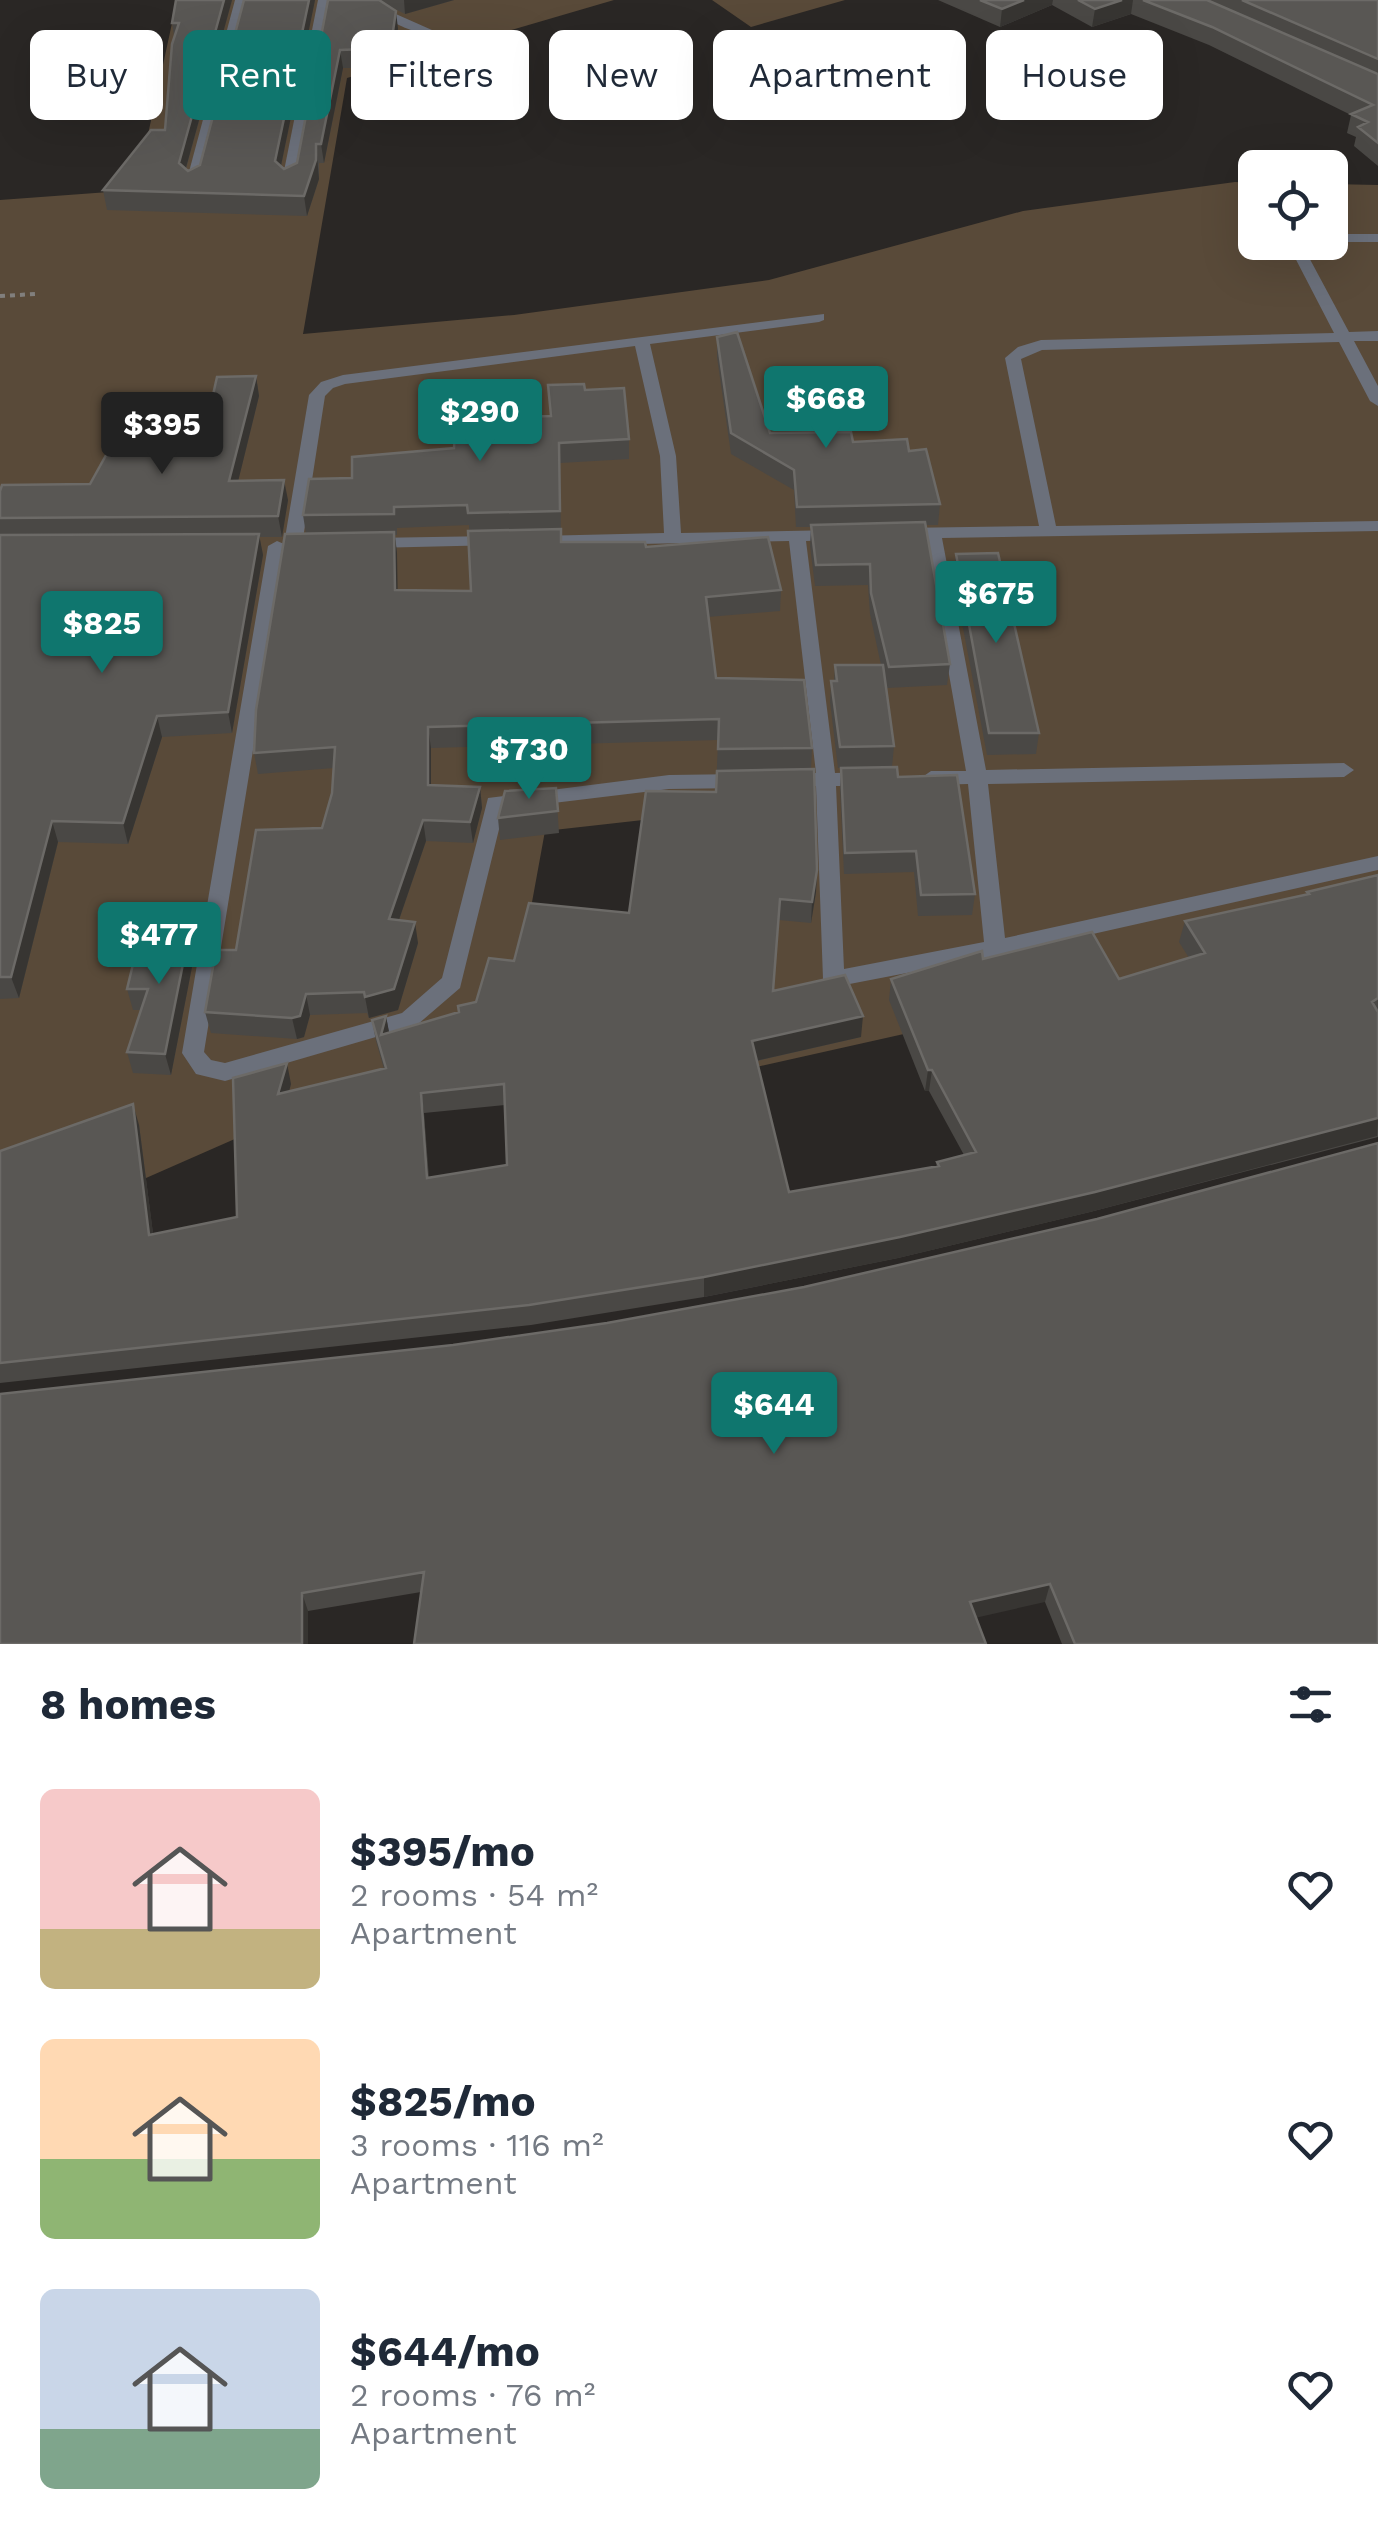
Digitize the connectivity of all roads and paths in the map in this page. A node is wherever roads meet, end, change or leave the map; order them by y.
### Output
1 (241, 0) edge
2 (324, 0) edge
3 (370, 0) edge
4 (425, 30) edge
5 (289, 181) edge
6 (194, 184) edge
7 (1348, 238) edge
8 (1378, 238) edge
9 (1303, 260) edge
10 (36, 294) dead end
11 (0, 296) edge
12 (819, 317) dead end
13 (1378, 336) edge
14 (1344, 337) junction
15 (642, 341) junction
16 (1378, 401) edge
17 (1378, 526) edge
18 (1049, 532) junction
19 (933, 533) junction
20 (855, 534) edge
21 (874, 534) edge
22 (797, 536) junction
23 (673, 538) junction
24 (350, 544) edge
25 (1344, 770) dead end
26 (977, 777) junction
27 (826, 779) junction
28 (1378, 863) edge
29 (994, 948) junction

1 - 6 lane
2 - 5 lane
3 - 4 lane
7 - 8 lane
9 - 14 lane
10 - 11 path
12 - 15 lane
13 - 14 lane
14 - 16 lane
14 - 18 lane
15 - 23 lane
15 - 27 lane
17 - 18 lane
18 - 19 lane
19 - 21 lane
19 - 26 lane
20 - 22 lane
22 - 23 lane
22 - 27 lane
23 - 24 lane
25 - 26 lane
26 - 27 lane
26 - 29 lane
27 - 29 lane
28 - 29 lane

